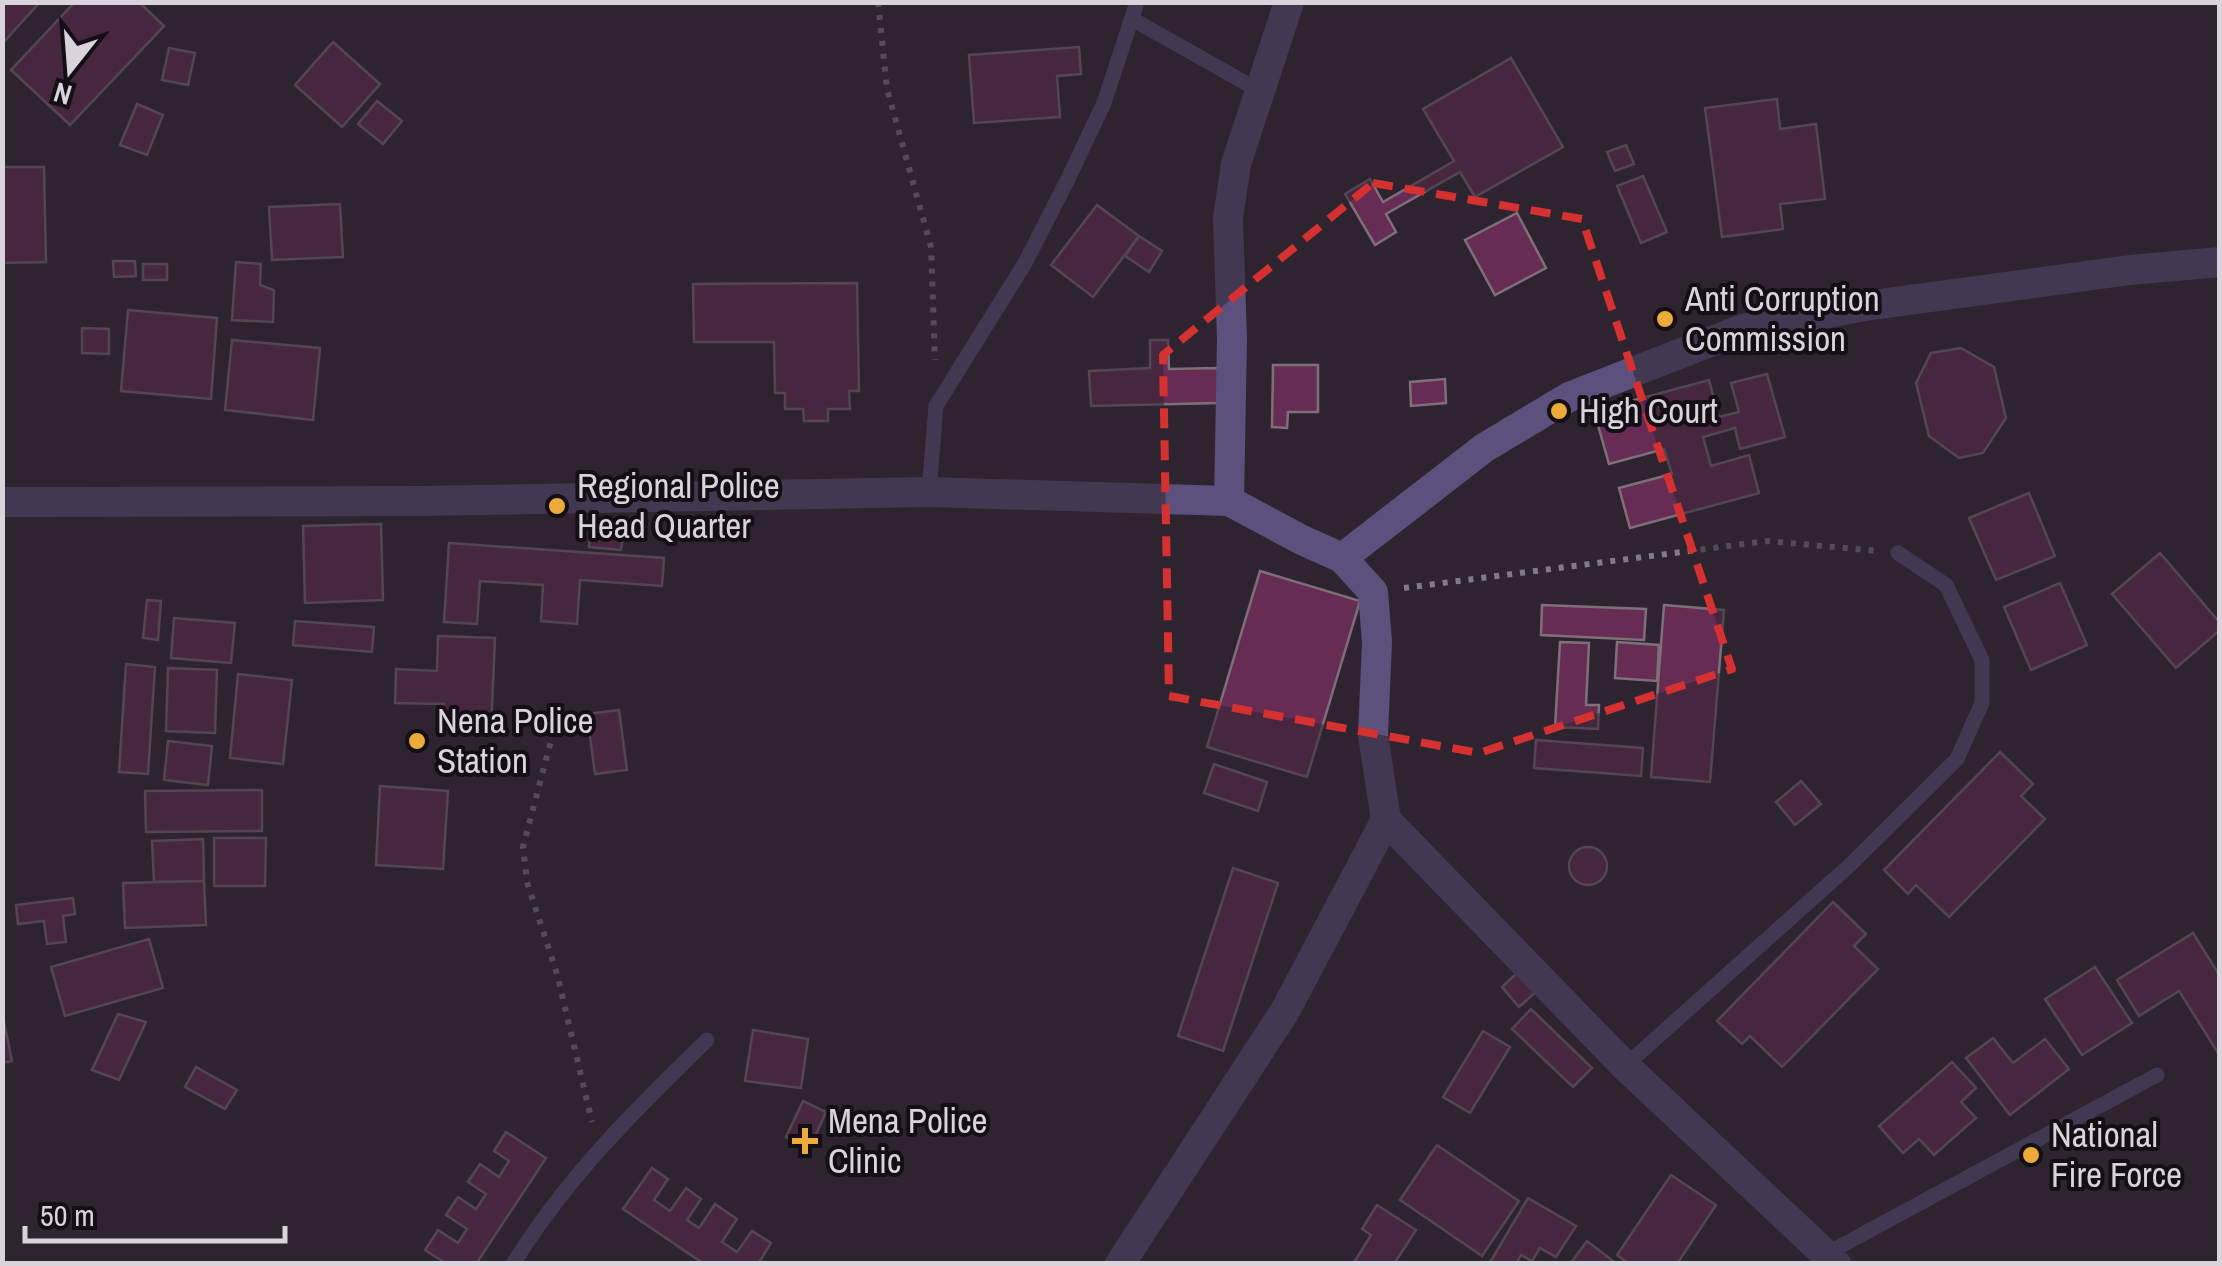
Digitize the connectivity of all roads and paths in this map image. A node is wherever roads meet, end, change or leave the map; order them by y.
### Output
1 (878, 2) edge
2 (1137, 2) edge
3 (1290, 2) edge
4 (1132, 19) junction
5 (1258, 90) junction
6 (2220, 262) edge
7 (936, 406) junction
8 (929, 492) junction
9 (1229, 500) junction
10 (2, 502) edge
11 (1898, 553) joint
12 (1342, 558) junction
13 (1373, 592) junction
14 (557, 718) dead end
15 (1386, 820) junction
16 (707, 1040) dead end
17 (1625, 1066) junction
18 (2157, 1074) dead end
19 (602, 1146) junction
20 (1831, 1259) edge
21 (513, 1264) edge
22 (1120, 1264) edge

1 - 7 path
2 - 4 lane
3 - 5 street
4 - 5 lane
4 - 7 lane
5 - 9 street
6 - 12 street
7 - 8 lane
8 - 9 street
8 - 10 street
9 - 12 street
11 - 13 path
11 - 17 lane
12 - 13 street
13 - 15 street
14 - 19 path
15 - 17 street
15 - 22 street
16 - 19 lane
17 - 20 street
18 - 20 lane
19 - 21 lane

